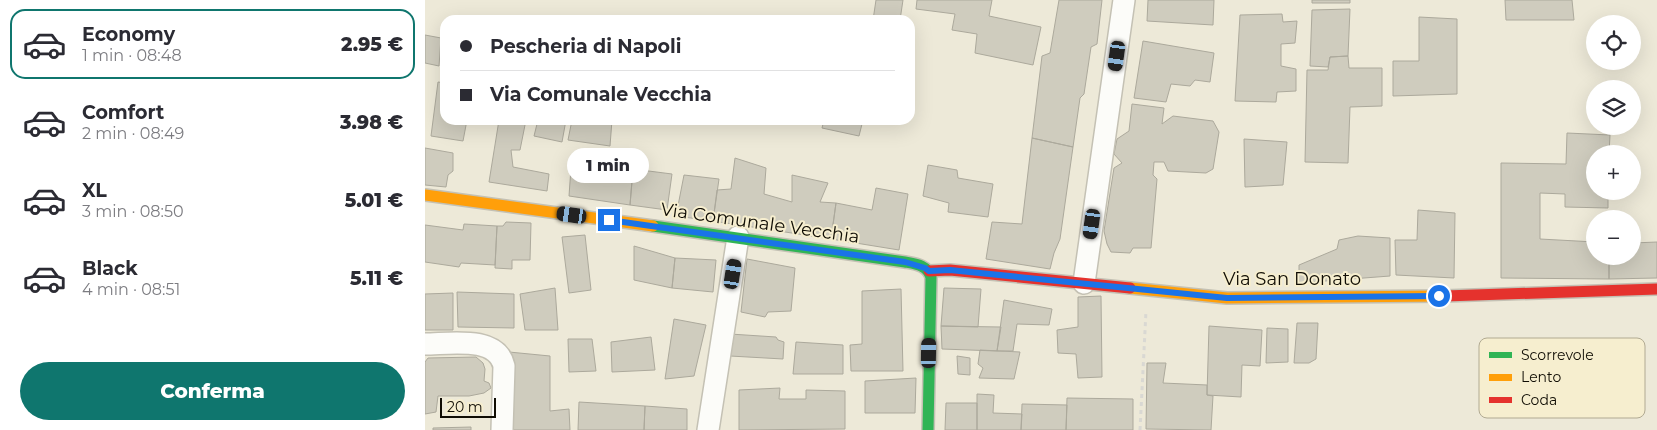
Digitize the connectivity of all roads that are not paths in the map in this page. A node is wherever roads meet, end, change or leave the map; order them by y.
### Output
1 (1124, 0) edge
2 (425, 195) edge
3 (739, 238) junction
4 (929, 271) junction
5 (1084, 283) junction
6 (1657, 289) edge
7 (425, 344) edge
8 (502, 430) edge
9 (708, 430) edge
10 (928, 430) edge

1 - 5 street
2 - 3 street, Via Comunale Vecchia
3 - 4 street, Via Comunale Vecchia
3 - 9 street
4 - 5 street, Via San Donato
4 - 10 street
5 - 6 street, Via San Donato
7 - 8 street

